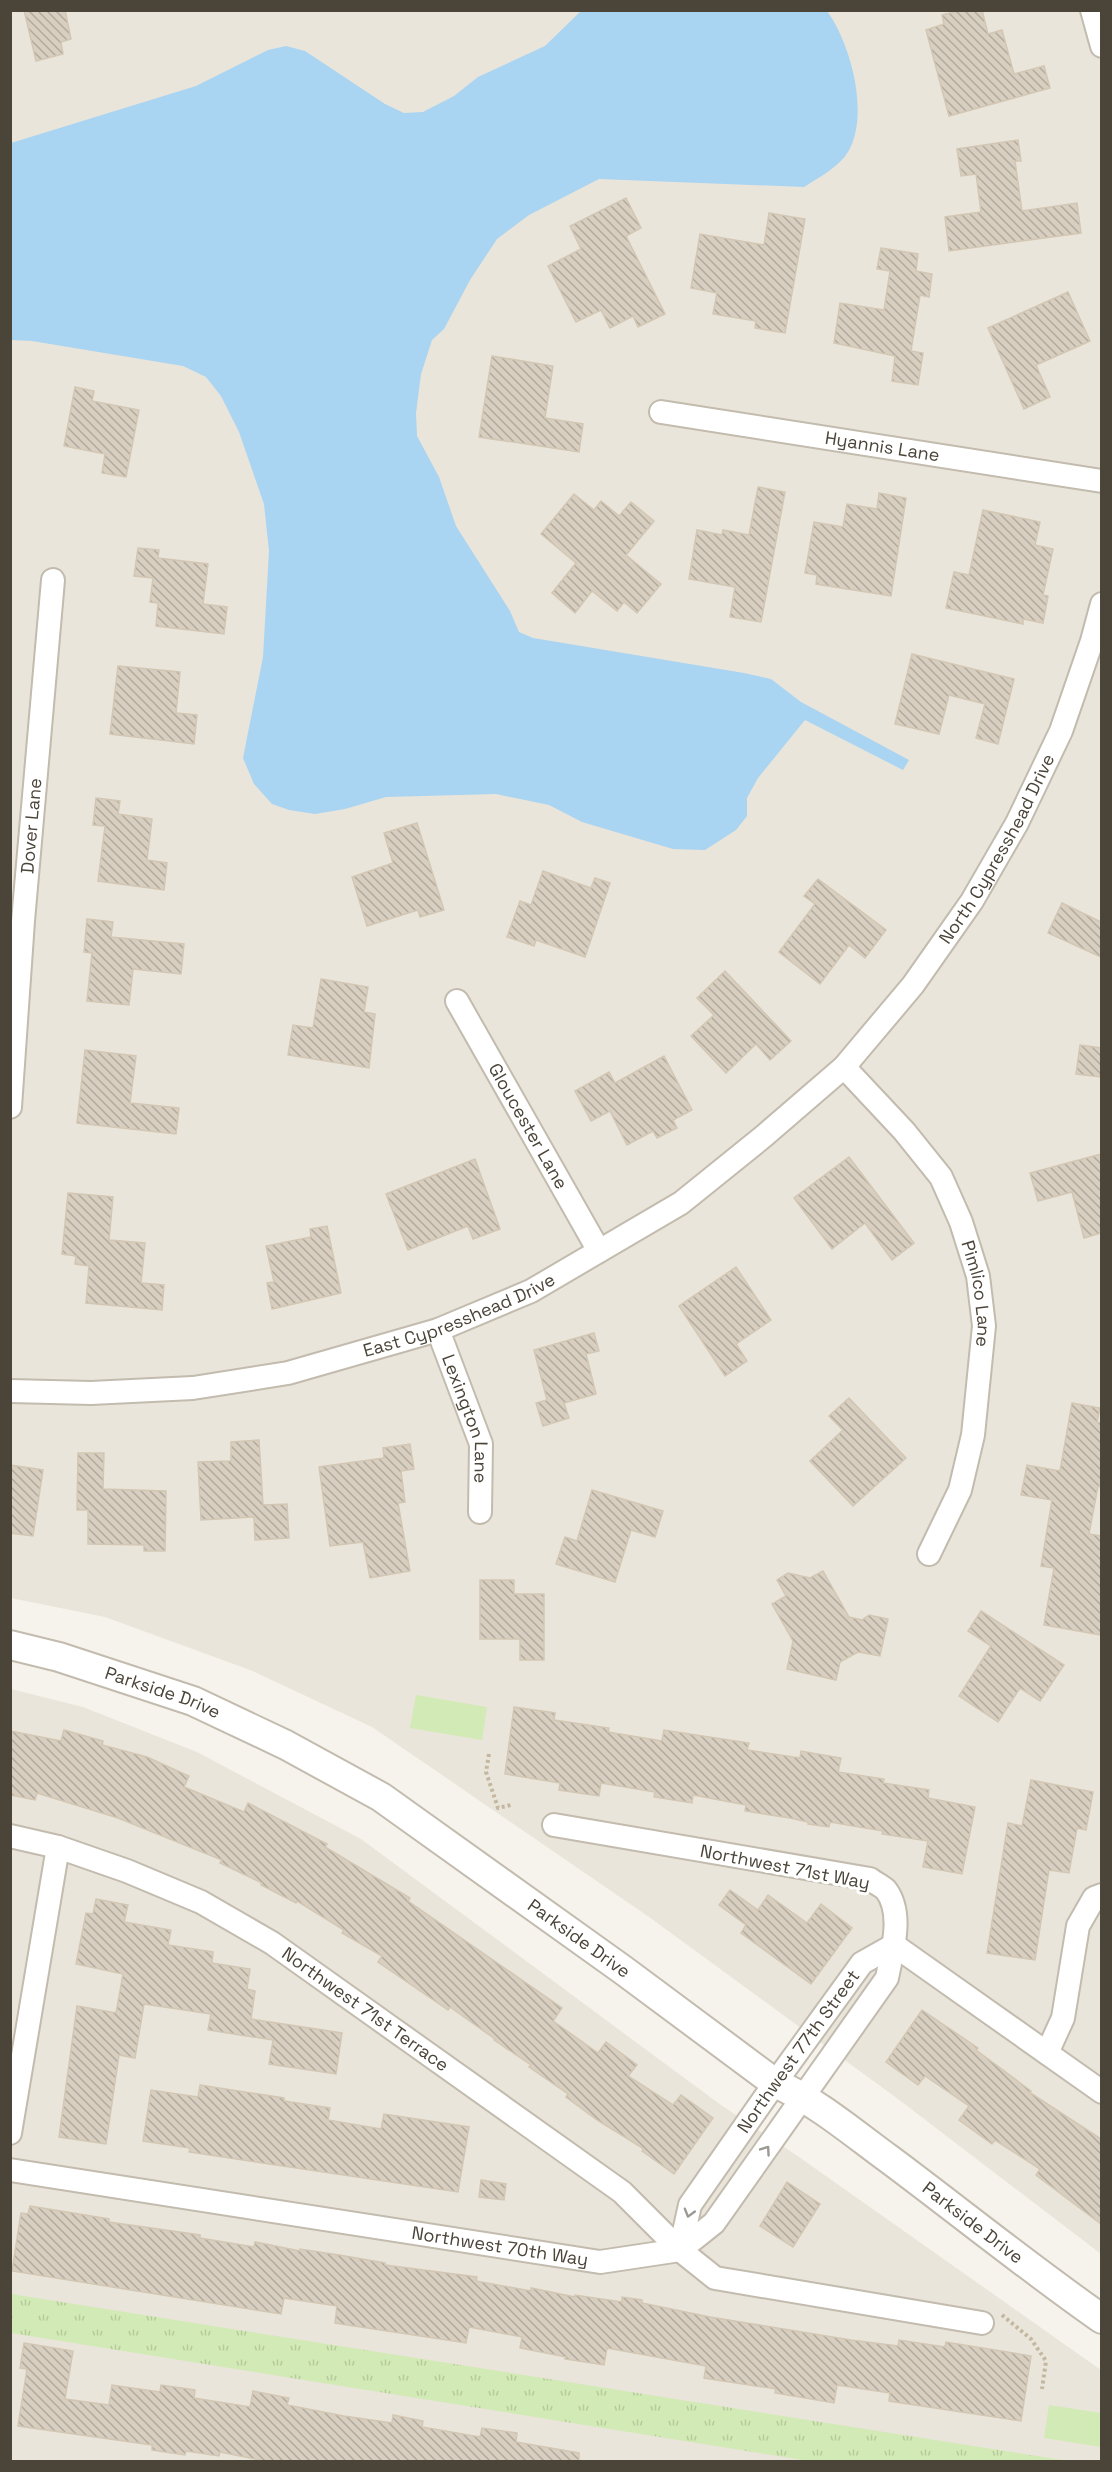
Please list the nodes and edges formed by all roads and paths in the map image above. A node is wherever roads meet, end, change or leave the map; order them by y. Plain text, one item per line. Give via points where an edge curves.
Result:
1 (1092, 10) edge
2 (1101, 46) edge
3 (661, 412) dead end
4 (1101, 481) edge
5 (53, 580) dead end
6 (1101, 604) edge
7 (17, 920) edge
8 (457, 1001) dead end
9 (844, 1068) junction
10 (10, 1107) edge
11 (599, 1251) junction
12 (438, 1330) junction
13 (10, 1391) edge
14 (480, 1512) dead end
15 (929, 1554) dead end
16 (10, 1645) edge
17 (489, 1754) dead end
18 (510, 1805) dead end
19 (554, 1826) dead end
20 (10, 1836) edge
21 (58, 1847) junction
22 (1098, 1896) edge
23 (894, 1945) junction
24 (850, 1979) junction
25 (874, 1997) junction
26 (1047, 2053) junction
27 (775, 2083) junction
28 (1101, 2092) edge
29 (804, 2096) junction
30 (10, 2133) edge
31 (10, 2170) edge
32 (708, 2180) junction
33 (732, 2198) junction
34 (680, 2250) junction
35 (1101, 2319) edge
36 (976, 2322) joint
37 (1042, 2389) dead end

1 - 2 street
3 - 4 street, Hyannis Lane
5 - 7 street, Dover Lane
6 - 9 street, North Cypresshead Drive via 1061,731 1017,823 972,901 919,976
7 - 10 street, Dover Lane
8 - 11 street, Gloucester Lane
9 - 11 street, East Cypresshead Drive via 681,1203
9 - 15 street, Pimlico Lane via 941,1177 978,1276 984,1326 973,1435 960,1490
11 - 12 street, East Cypresshead Drive via 531,1290
12 - 13 street, East Cypresshead Drive via 288,1373 192,1388 91,1393
12 - 14 street, Lexington Lane via 481,1444
16 - 27 street, Parkside Drive via 193,1701 286,1745 381,1797
17 - 18 path via 486,1773 498,1808
19 - 23 street, Northwest 71st Way via 870,1880 885,1889 894,1907
20 - 21 street, Northwest 71st Terrace
21 - 30 street
21 - 34 street, Northwest 71st Terrace via 201,1902 272,1943 622,2192
22 - 26 street via 1078,1926 1063,2018
23 - 24 street, Northwest 77th Street via 861,1964
23 - 25 street, Northwest 77th Street via 887,1978
23 - 26 street
24 - 25 street
24 - 27 street, Northwest 77th Street
25 - 29 street, Northwest 77th Street
26 - 28 street
27 - 29 street, Parkside Drive
27 - 32 street, Northwest 77th Street
33 -> 29 street, Northwest 77th Street
29 - 35 street, Parkside Drive
31 - 34 street, Northwest 70th Way via 600,2262
32 - 33 street
32 -> 34 street, Northwest 77th Street via 690,2205
33 - 34 street, Northwest 77th Street via 714,2223
34 - 36 street via 715,2278
36 - 37 path via 981,2306 993,2309 1031,2338 1046,2361

